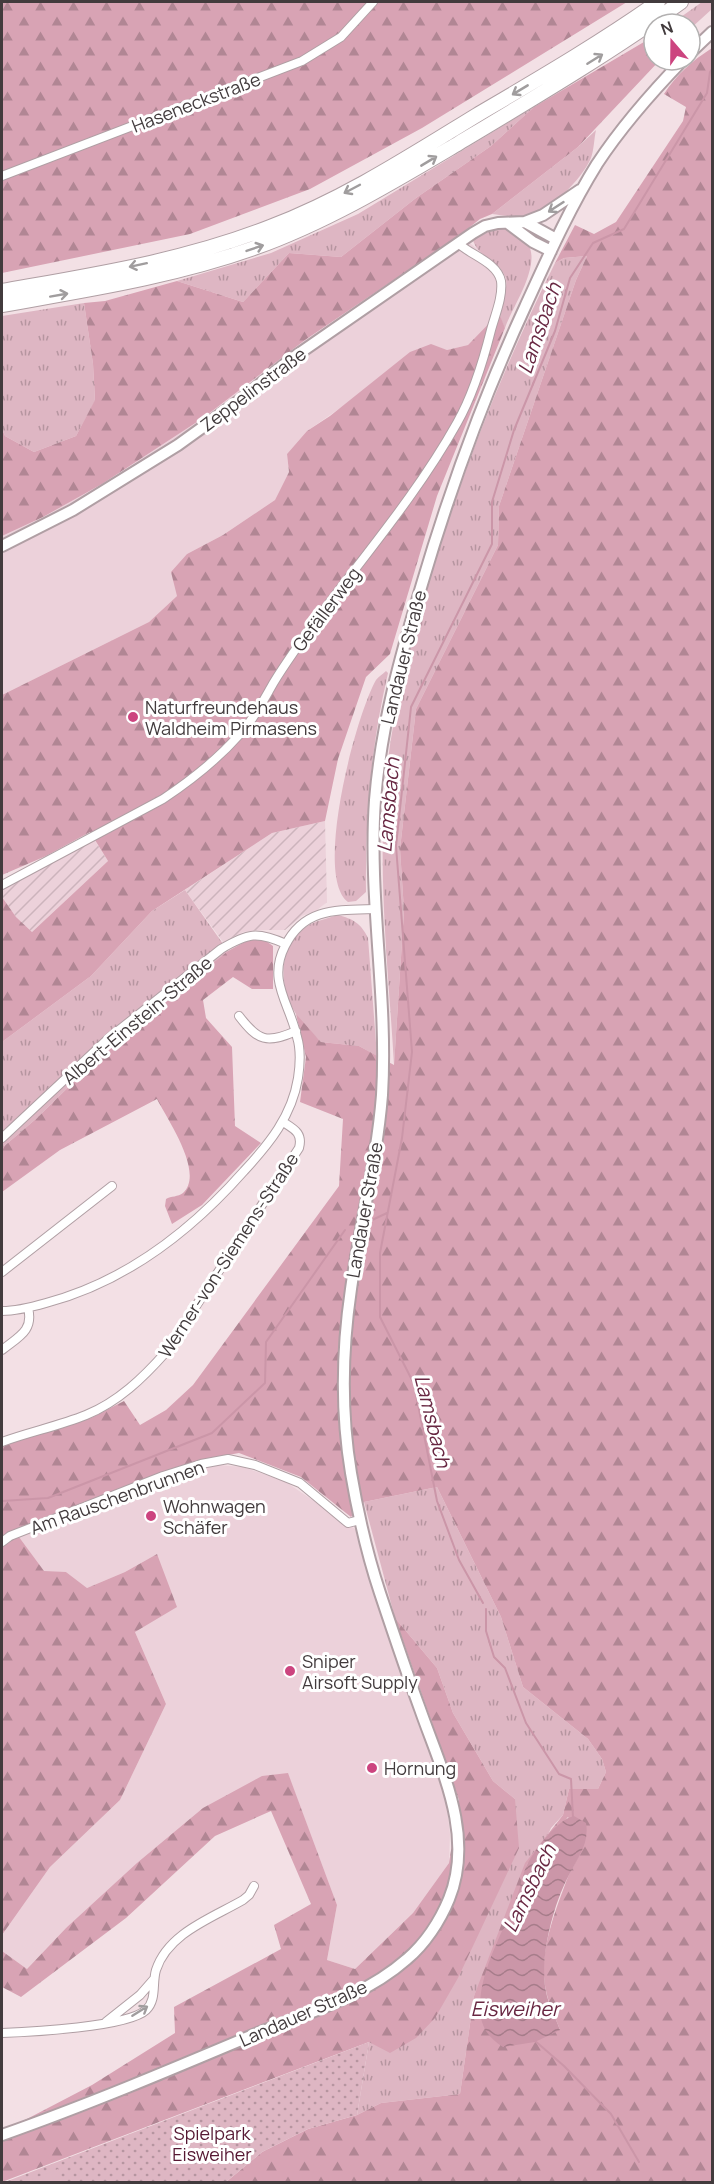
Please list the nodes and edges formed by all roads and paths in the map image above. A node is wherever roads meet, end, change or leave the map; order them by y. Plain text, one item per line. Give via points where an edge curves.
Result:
1 (373, 2) edge
2 (658, 2) edge
3 (681, 2) edge
4 (672, 72) edge
5 (2, 176) edge
6 (585, 186) junction
7 (525, 222) junction
8 (504, 224) junction
9 (556, 239) junction
10 (458, 243) junction
11 (550, 251) junction
12 (2, 291) edge
13 (2, 305) edge
14 (2, 546) edge
15 (2, 885) edge
16 (375, 909) junction
17 (286, 944) junction
18 (239, 1016) dead end
19 (296, 1031) junction
20 (283, 1122) junction
21 (2, 1138) edge
22 (112, 1185) dead end
23 (2, 1272) edge
24 (28, 1308) junction
25 (2, 1311) edge
26 (2, 1350) edge
27 (2, 1442) edge
28 (360, 1520) junction
29 (2, 1542) edge
30 (254, 1886) dead end
31 (154, 1979) junction
32 (105, 2023) junction
33 (2, 2033) edge
34 (2, 2135) edge

1 - 5 street, Haseneckstraße via 341,37 302,61
2 -> 12 highway via 415,153 294,217 186,254
13 -> 3 highway via 161,275 300,230 360,201 471,136
4 - 6 main road, Landauer Straße via 624,126
6 -> 7 main road, Zeppelinstraße via 543,215
6 - 9 main road, Landauer Straße
7 - 8 main road, Zeppelinstraße
7 - 9 main road
8 - 10 main road, Zeppelinstraße via 485,226
8 - 11 main road
9 - 11 main road, Landauer Straße
10 - 14 main road, Zeppelinstraße via 294,357 178,445 73,510
10 - 15 street, Gefällerweg via 490,266 501,284 488,342 458,422 274,681 253,719 197,775 172,793
11 - 16 main road, Landauer Straße via 464,456 399,662 377,780
16 - 17 street via 335,910 315,916 304,922
16 - 28 main road, Landauer Straße via 383,1047 381,1102 350,1293 344,1394
17 - 19 street via 280,958 279,983
17 - 21 street, Albert-Einstein-Straße via 263,935 250,935 221,949 109,1038
18 - 19 street via 261,1038 272,1039
19 - 20 street via 298,1079
20 - 24 street via 226,1191 170,1241 96,1286
20 - 27 street, Werner-von-Siemens-Straße via 296,1130 299,1148 152,1368 125,1392 86,1415
22 - 23 street
24 - 25 street
24 - 26 street via 28,1328
28 - 29 street, Am Rauschenbrunnen via 348,1523 300,1484 284,1476 228,1460 190,1467 130,1488
28 - 34 main road, Landauer Straße via 377,1585 455,1811 456,1871 438,1920 405,1961 357,1992 73,2110
30 - 31 street via 243,1900 170,1945
31 - 32 street
32 -> 31 street via 148,2008
32 - 33 street

